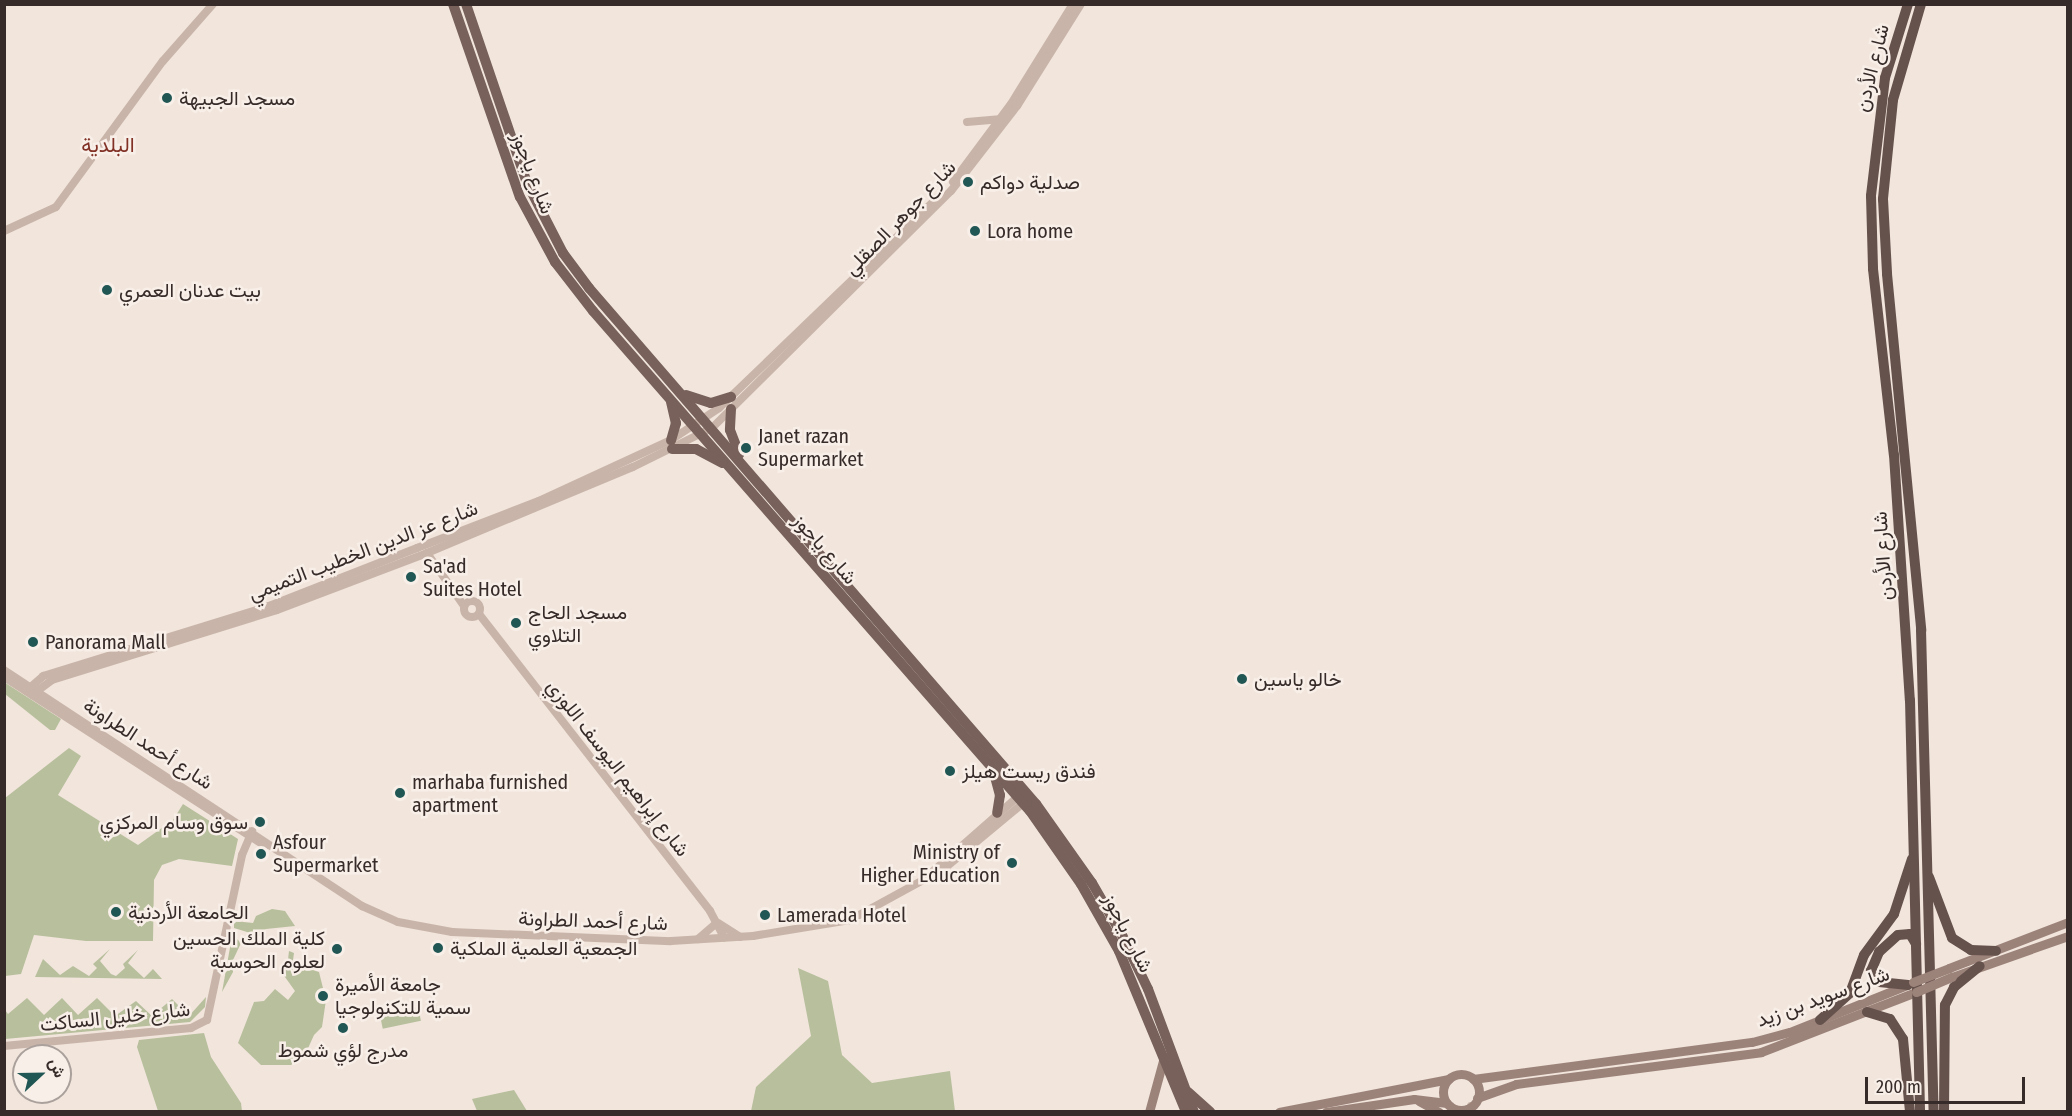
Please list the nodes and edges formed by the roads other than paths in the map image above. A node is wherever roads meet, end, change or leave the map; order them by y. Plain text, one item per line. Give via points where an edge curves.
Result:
1 (213, 4) edge
2 (453, 4) edge
3 (466, 4) edge
4 (1073, 4) edge
5 (1081, 4) edge
6 (1908, 4) edge
7 (1921, 4) edge
8 (1000, 118) junction
9 (967, 122) dead end
10 (4, 231) edge
11 (681, 393) junction
12 (666, 394) junction
13 (730, 397) junction
14 (731, 409) junction
15 (709, 424) junction
16 (698, 430) junction
17 (672, 444) junction
18 (732, 468) junction
19 (750, 472) junction
20 (427, 553) junction
21 (467, 603) junction
22 (476, 616) junction
23 (4, 670) edge
24 (4, 677) edge
25 (15, 677) junction
26 (46, 679) junction
27 (31, 691) junction
28 (45, 697) junction
29 (993, 770) junction
30 (1024, 797) junction
31 (998, 813) junction
32 (252, 835) junction
33 (1914, 854) junction
34 (1926, 872) junction
35 (923, 881) junction
36 (716, 922) junction
37 (2067, 922) edge
38 (2067, 936) edge
39 (721, 937) junction
40 (740, 937) junction
41 (698, 939) junction
42 (1916, 945) junction
43 (1996, 951) junction
44 (1980, 966) junction
45 (1951, 972) junction
46 (1912, 986) junction
47 (1867, 1012) junction
48 (1820, 1020) junction
49 (4, 1046) edge
50 (1165, 1055) junction
51 (1449, 1079) junction
52 (1473, 1079) junction
53 (1186, 1090) junction
54 (1478, 1098) junction
55 (1414, 1099) junction
56 (1450, 1107) edge
57 (1470, 1109) edge
58 (1149, 1112) edge
59 (1186, 1112) edge
60 (1194, 1112) edge
61 (1210, 1112) edge
62 (1279, 1112) edge
63 (1326, 1112) edge
64 (1439, 1112) edge
65 (1910, 1112) edge
66 (1920, 1112) edge
67 (1934, 1112) edge
68 (1944, 1112) edge

1 - 10 street via 163,61 56,207
2 - 12 main road, شارع ياجوز via 520,197 535,229 572,285
3 - 11 main road, شارع ياجوز via 527,183 550,234 584,282
4 - 8 street, شارع جوهر الصقلي
5 - 14 street, شارع جوهر الصقلي via 1017,106 951,191
6 - 33 highway, شارع الأردن via 1885,78 1870,196 1873,269 1894,455 1904,595
7 - 34 highway, شارع الأردن via 1893,100 1883,199 1921,630
8 - 9 street
8 - 13 street, شارع جوهر الصقلي via 944,192
11 - 13 main road via 708,403
11 - 15 main road, شارع ياجوز
12 - 16 main road, شارع ياجوز
12 - 17 main road via 676,420
13 - 15 street, شارع جوهر الصقلي
14 - 15 street, شارع جوهر الصقلي
14 - 19 main road via 733,439
15 - 16 street, شارع عز الدين الخطيب التميمي
15 - 19 main road, شارع ياجوز
16 - 17 street, شارع عز الدين الخطيب التميمي
16 - 18 main road, شارع ياجوز
17 - 18 main road via 696,449
17 - 20 street, شارع عز الدين الخطيب التميمي
17 - 26 street, شارع عز الدين الخطيب التميمي via 539,501 269,606
18 - 29 main road, شارع ياجوز
19 - 30 main road, شارع ياجوز
20 - 21 street
20 - 26 street, شارع عز الدين الخطيب التميمي via 277,610
21 - 22 street via 467,615
21 - 22 street via 480,605
22 - 36 street, شارع إبراهيم اليوسف اللوزي via 496,636
23 - 25 street, شارع أحمد الطراونة
24 - 27 street, شارع أحمد الطراونة
25 - 26 street
25 - 27 street, شارع أحمد الطراونة
26 - 27 street, شارع عز الدين الخطيب التميمي
26 - 28 street
27 - 28 street, شارع أحمد الطراونة
27 - 32 street, شارع أحمد الطراونة
28 - 32 street, شارع أحمد الطراونة
29 - 30 main road, شارع ياجوز
29 - 31 main road via 1000,795
30 - 31 street, شارع أحمد الطراونة
30 - 35 street, شارع أحمد الطراونة via 989,836
30 - 50 main road, شارع ياجوز via 1097,909
30 - 53 main road, شارع ياجوز via 1082,868 1122,935 1148,989
31 - 35 street, شارع أحمد الطراونة
32 - 41 street, شارع أحمد الطراونة via 362,906 398,922 476,933
32 - 49 street, شارع خليل الساكت via 243,859 207,1020 191,1028
33 - 42 highway, شارع الأردن
33 - 48 highway via 1894,914 1864,955 1850,993
34 - 43 highway via 1952,938 1971,950
34 - 67 highway, شارع الأردن
35 - 40 street, شارع أحمد الطراونة via 850,920
36 - 39 street, شارع إبراهيم اليوسف اللوزي
36 - 40 street
36 - 41 street
37 - 43 main road, شارع سويد بن زيد
38 - 44 main road, شارع سويد بن زيد
39 - 40 street, شارع أحمد الطراونة
39 - 41 street, شارع أحمد الطراونة
42 - 46 highway via 1912,936 1900,934 1883,947 1871,968 1876,981
42 - 66 highway, شارع الأردن
43 - 45 main road, شارع سويد بن زيد
44 - 45 main road, شارع سويد بن زيد
44 - 68 highway via 1954,987 1945,1005
45 - 46 main road, شارع سويد بن زيد, bridge
46 - 47 main road, شارع سويد بن زيد
46 - 48 main road, شارع سويد بن زيد
47 - 54 main road, شارع سويد بن زيد via 1761,1052 1506,1085
47 - 65 highway via 1890,1019 1904,1039
48 - 52 main road, شارع سويد بن زيد via 1743,1044
50 - 58 main road
50 - 59 main road, شارع ياجوز
51 - 52 main road via 1463,1074
51 - 56 main road via 1443,1093
51 - 62 main road
52 - 54 main road
53 - 60 main road, شارع ياجوز
53 - 61 main road
54 - 57 main road
55 - 56 main road
55 - 63 main road
55 - 64 main road
56 - 57 main road

